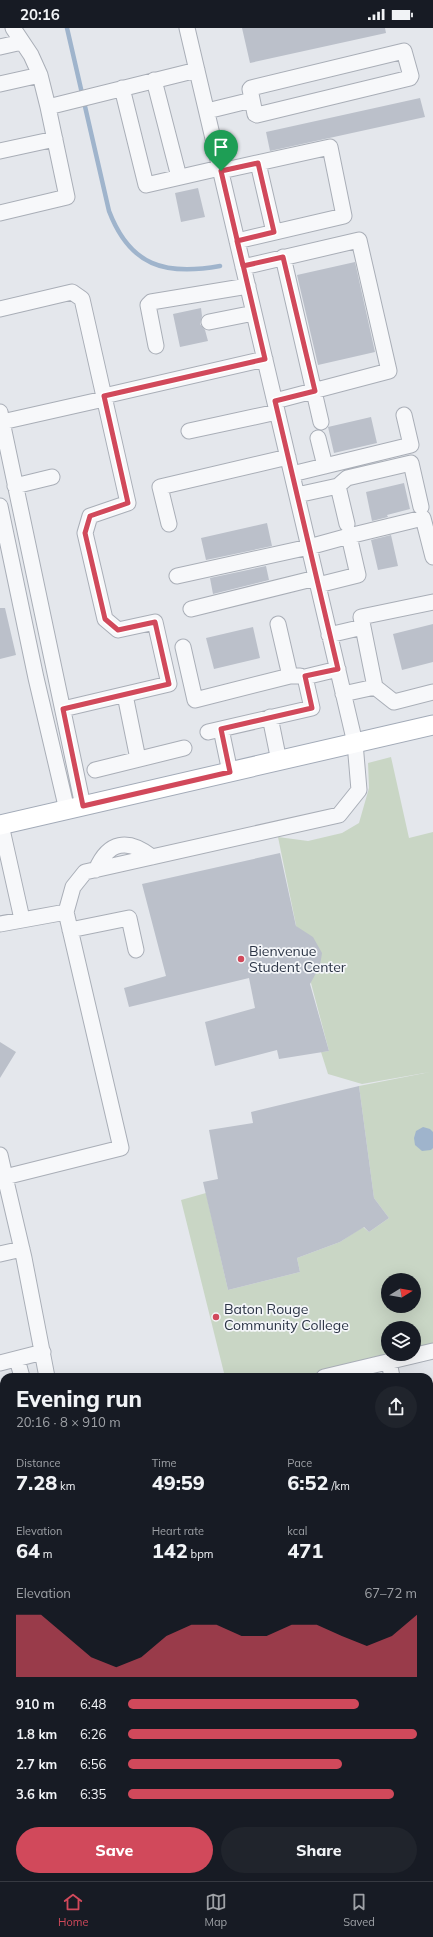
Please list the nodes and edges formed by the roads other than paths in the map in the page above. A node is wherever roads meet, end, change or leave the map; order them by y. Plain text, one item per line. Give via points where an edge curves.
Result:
1 (13, 28) edge
2 (187, 28) edge
3 (22, 42) junction
4 (0, 47) edge
5 (197, 70) junction
6 (40, 75) junction
7 (154, 80) junction
8 (0, 84) edge
9 (122, 88) junction
10 (252, 100) junction
11 (48, 107) junction
12 (207, 111) junction
13 (55, 139) junction
14 (0, 151) edge
15 (258, 163) junction
16 (221, 169) junction
17 (179, 177) junction
18 (0, 213) edge
19 (274, 232) junction
20 (237, 241) junction
21 (283, 257) junction
22 (243, 266) junction
23 (248, 286) junction
24 (0, 309) edge
25 (254, 313) junction
26 (209, 322) dead end
27 (156, 346) dead end
28 (265, 359) junction
29 (315, 391) junction
30 (104, 397) junction
31 (276, 406) junction
32 (404, 415) dead end
33 (1, 417) edge
34 (321, 422) dead end
35 (189, 431) dead end
36 (318, 438) dead end
37 (288, 458) junction
38 (325, 466) junction
39 (292, 474) junction
40 (52, 477) dead end
41 (15, 486) junction
42 (338, 486) junction
43 (297, 495) junction
44 (0, 506) edge
45 (421, 506) dead end
46 (169, 524) dead end
47 (348, 530) junction
48 (309, 547) junction
49 (433, 557) edge
50 (177, 576) dead end
51 (317, 582) junction
52 (433, 602) edge
53 (191, 609) dead end
54 (278, 624) dead end
55 (363, 627) junction
56 (330, 635) junction
57 (183, 647) dead end
58 (338, 669) junction
59 (290, 676) junction
60 (305, 676) junction
61 (375, 687) junction
62 (433, 692) edge
63 (344, 694) junction
64 (124, 695) junction
65 (63, 709) junction
66 (270, 718) junction
67 (433, 724) edge
68 (355, 743) junction
69 (184, 748) dead end
70 (138, 759) junction
71 (279, 761) junction
72 (96, 770) dead end
73 (230, 772) junction
74 (75, 808) junction
75 (0, 825) edge
76 (66, 912) junction
77 (22, 919) junction
78 (0, 924) edge
79 (70, 930) junction
80 (136, 950) dead end
81 (0, 1155) edge
82 (3, 1178) edge
83 (22, 1249) junction
84 (0, 1254) edge
85 (433, 1351) edge
86 (43, 1352) junction
87 (17, 1359) junction
88 (389, 1362) junction
89 (0, 1363) edge
90 (21, 1373) edge
91 (46, 1373) edge
92 (341, 1373) edge
93 (391, 1373) edge

1 - 3 street
2 - 5 street
3 - 4 street
3 - 6 street
5 - 7 street
5 - 12 street
6 - 8 street
6 - 11 street
7 - 9 street
7 - 17 street
9 - 11 street
9 - 17 street via 146,185
10 - 10 street via 257,115 411,76 404,51 251,88
10 - 12 street
11 - 13 street
12 - 16 street
13 - 14 street
13 - 18 street via 67,197
15 - 16 street
15 - 19 street
15 - 19 street via 330,147 344,216
16 - 17 street
16 - 20 street
19 - 20 street
20 - 22 street
21 - 22 street
21 - 29 street
21 - 29 street via 359,240 390,372
22 - 23 street
23 - 25 street
23 - 27 street via 151,302 148,305
24 - 30 street via 72,292 82,299
25 - 26 street
25 - 28 street
28 - 30 street
28 - 31 street
29 - 31 street
29 - 34 street
30 - 33 street
30 - 64 street via 128,503 90,516 85,533 105,619 118,630 155,622 169,684
31 - 35 street
31 - 37 street
32 - 38 street via 411,444
33 - 41 street
36 - 38 street
37 - 39 street
37 - 46 street via 160,487
38 - 39 street
39 - 43 street
40 - 41 street
41 - 65 street
42 - 43 street
42 - 45 street via 347,478 411,463
42 - 47 street
43 - 48 street
44 - 74 street via 36,678
47 - 48 street
47 - 49 street via 423,518
47 - 51 street via 358,575
48 - 50 street
48 - 51 street
51 - 53 street
51 - 56 street
52 - 55 street via 361,618
54 - 59 street
55 - 56 street
55 - 61 street
56 - 58 street
57 - 59 street via 194,700
58 - 60 street
58 - 63 street
59 - 60 street
60 - 66 street via 312,708
61 - 62 street via 394,702
61 - 63 street
63 - 68 street
64 - 65 street
64 - 70 street
65 - 74 street
66 - 71 street
66 - 73 street via 214,731
67 - 68 main road
68 - 71 main road
68 - 76 street via 359,790 339,815 84,872 73,887
69 - 70 street
70 - 72 street
71 - 73 main road
73 - 74 main road
74 - 75 main road
75 - 77 street
76 - 77 street
76 - 79 street
77 - 78 street
79 - 80 street via 129,918
79 - 82 street via 121,1148
81 - 82 street
82 - 83 street
83 - 84 street
83 - 86 street
85 - 88 street
86 - 87 street
86 - 91 street
87 - 89 street
87 - 90 street
88 - 92 street
88 - 93 street

